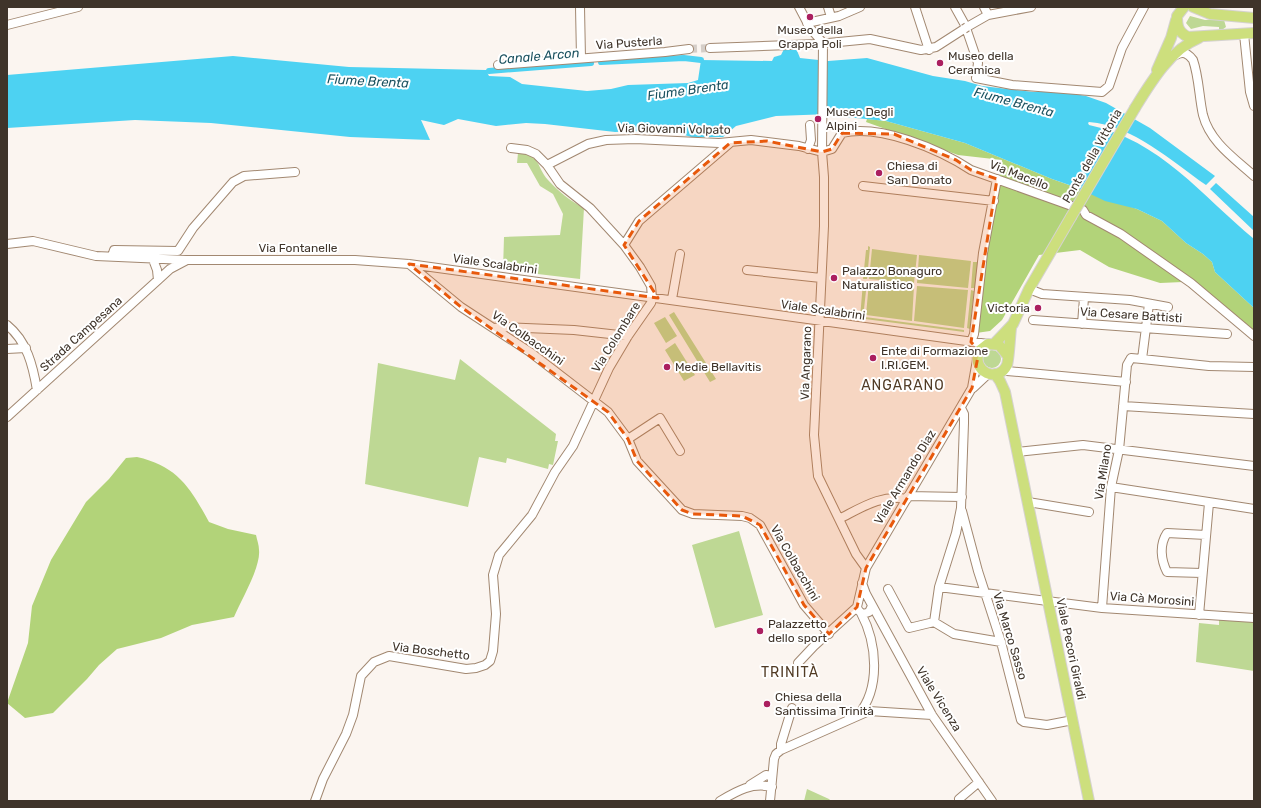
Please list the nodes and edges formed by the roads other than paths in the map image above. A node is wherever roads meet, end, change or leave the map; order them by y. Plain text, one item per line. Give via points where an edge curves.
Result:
1 (78, 7) edge
2 (580, 7) edge
3 (799, 7) edge
4 (828, 7) edge
5 (860, 7) edge
6 (915, 7) edge
7 (955, 7) edge
8 (984, 7) edge
9 (1031, 7) edge
10 (1144, 7) edge
11 (1184, 7) edge
12 (1188, 7) edge
13 (1193, 7) edge
14 (1178, 11) edge
15 (988, 15) junction
16 (831, 17) junction
17 (1225, 17) junction
18 (1254, 18) edge
19 (807, 23) junction
20 (7, 25) edge
21 (1224, 34) junction
22 (1249, 34) edge
23 (1188, 37) junction
24 (1201, 37) junction
25 (823, 43) junction
26 (710, 48) tunnel mouth
27 (689, 49) tunnel mouth
28 (929, 50) junction
29 (1176, 55) junction
30 (581, 58) junction
31 (1250, 62) edge
32 (498, 65) dead end
33 (1161, 69) junction
34 (1152, 81) junction
35 (1254, 106) edge
36 (810, 125) dead end
37 (730, 143) junction
38 (511, 148) dead end
39 (808, 149) junction
40 (822, 152) junction
41 (547, 165) junction
42 (296, 172) dead end
43 (1254, 176) edge
44 (997, 179) junction
45 (863, 186) dead end
46 (994, 201) junction
47 (7, 244) edge
48 (624, 245) junction
49 (680, 254) dead end
50 (112, 256) junction
51 (152, 261) junction
52 (409, 264) junction
53 (171, 265) junction
54 (747, 270) dead end
55 (821, 278) junction
56 (158, 280) junction
57 (1029, 289) junction
58 (652, 297) junction
59 (1084, 298) junction
60 (672, 299) junction
61 (1149, 304) junction
62 (1168, 307) dead end
63 (1033, 320) dead end
64 (820, 322) junction
65 (1082, 324) junction
66 (7, 325) edge
67 (1011, 326) junction
68 (494, 328) junction
69 (1145, 329) junction
70 (1227, 334) dead end
71 (628, 336) junction
72 (1254, 336) edge
73 (971, 342) junction
74 (991, 344) junction
75 (26, 348) junction
76 (7, 349) edge
77 (978, 355) junction
78 (1142, 355) junction
79 (1008, 362) junction
80 (1254, 367) edge
81 (991, 374) junction
82 (1126, 382) junction
83 (972, 388) junction
84 (37, 390) junction
85 (1005, 392) junction
86 (593, 400) junction
87 (1123, 406) junction
88 (7, 407) edge
89 (18, 407) junction
90 (961, 408) junction
91 (1254, 414) edge
92 (7, 417) edge
93 (628, 439) junction
94 (1119, 450) junction
95 (680, 451) dead end
96 (1018, 452) junction
97 (1254, 466) edge
98 (1111, 487) junction
99 (908, 497) junction
100 (962, 498) junction
101 (1028, 502) junction
102 (1209, 503) junction
103 (961, 508) junction
104 (1254, 509) edge
105 (1089, 512) dead end
106 (839, 519) junction
107 (1206, 535) junction
108 (866, 568) junction
109 (1202, 573) junction
110 (862, 580) junction
111 (939, 587) junction
112 (888, 589) dead end
113 (985, 593) junction
114 (1048, 601) junction
115 (870, 602) junction
116 (1102, 608) junction
117 (859, 609) junction
118 (1199, 615) junction
119 (1254, 618) edge
120 (934, 622) junction
121 (829, 634) junction
122 (1001, 642) junction
123 (798, 663) dead end
124 (869, 696) junction
125 (792, 708) dead end
126 (875, 710) junction
127 (857, 715) junction
128 (932, 716) junction
129 (1073, 720) junction
130 (781, 750) junction
131 (772, 776) junction
132 (979, 782) junction
133 (749, 786) junction
134 (772, 786) junction
135 (315, 801) edge
136 (720, 801) edge
137 (770, 801) edge
138 (960, 801) edge
139 (992, 801) edge
140 (1089, 801) edge

1 - 20 street
2 - 30 street
3 - 19 street
4 - 16 street
5 - 16 street
6 - 28 street
7 - 10 street via 965,24 978,63 976,78 1012,86 1102,92 1110,86 1122,48
8 - 15 street
9 - 15 street
11 - 12 main road
11 - 14 main road
13 - 17 main road
14 - 23 main road via 1179,30
14 - 34 main road via 1171,38
15 - 28 street
16 - 19 street
17 - 18 main road
17 - 21 main road via 1230,25
19 - 25 street
21 - 22 main road
21 - 24 main road
22 - 31 street
23 - 24 main road
23 - 33 main road via 1172,51
24 - 29 main road via 1183,46
25 - 26 street
25 - 28 street via 870,39 911,49
25 - 40 street, Via Angarano
27 - 30 street, Via Pusterla
29 - 33 main road
29 - 43 street via 1189,55 1195,66 1204,116 1209,129 1231,157
30 - 32 street, Via Pusterla
31 - 35 street via 1250,92
33 - 34 main road
34 - 57 main road, Ponte della Vittoria, bridge
36 - 39 street via 811,140
37 - 39 street, Via Giovanni Volpato via 751,139
37 - 41 street, Via Giovanni Volpato via 606,140 588,144
37 - 48 street via 639,221
38 - 41 street via 536,154
39 - 40 street, Via Giovanni Volpato
40 - 44 street, Via Macello via 832,149 842,133 861,131 894,134 956,160 971,170
40 - 55 street, Via Angarano via 824,226
41 - 48 street, Via Colombare via 560,184 590,208
42 - 50 street via 244,176 233,182 193,228 178,251 114,250
44 - 46 street
44 - 72 street, Via Macello via 1083,210 1086,215 1121,234 1190,283
45 - 46 street
46 - 73 street via 983,252
47 - 50 street via 33,241 96,256
48 - 58 street, Via Colombare via 651,286
49 - 60 street
50 - 51 street
51 - 53 street
51 - 56 street via 157,270
52 - 53 street, Via Fontanelle via 355,260 187,260
52 - 58 street, Viale Scalabrini
52 - 68 street, Via Colbacchini via 462,307
53 - 56 street, Strada Campesana
54 - 55 street
55 - 64 street, Via Angarano
56 - 84 street, Strada Campesana
57 - 59 street via 1042,294
57 - 67 main road
58 - 60 street, Viale Scalabrini
58 - 71 street, Via Colombare via 651,303
59 - 61 street via 1130,300
59 - 65 street
60 - 64 street, Viale Scalabrini
61 - 62 street
61 - 69 street
63 - 65 street, Via Cesare Battisti
64 - 73 street, Viale Scalabrini
64 - 106 street, Via Angarano via 814,435 816,462 818,476
65 - 69 street, Via Cesare Battisti
66 - 75 street
67 - 74 main road
67 - 79 main road
68 - 71 street via 574,330
68 - 86 street, Via Colbacchini
69 - 70 street, Via Cesare Battisti
69 - 78 street
71 - 86 street, Via Colombare
73 - 74 street, Viale Scalabrini
73 - 77 street
74 - 77 main road
74 - 79 main road via 1003,347
75 - 76 street
75 - 84 street
77 - 81 main road via 980,367
77 - 83 street, Viale Armando Diaz
78 - 80 street via 1208,366
78 - 82 street, Via Milano via 1131,358 1127,365
79 - 81 main road, Viale Armando Diaz via 1004,370
79 - 82 street
79 - 85 main road, Viale Pecori Giraldi
81 - 83 street, Viale Armando Diaz
81 - 85 main road, Viale Pecori Giraldi via 1000,381
82 - 87 street, Via Milano
83 - 90 street, Viale Armando Diaz
84 - 89 street, Strada Campesana
85 - 96 main road, Viale Pecori Giraldi
86 - 93 street, Via Colbacchini via 608,412
86 - 135 street, Via Boschetto via 574,446 555,472 532,515 499,555 495,565 493,574 496,614 490,661 485,666 466,669 389,656 374,662 361,676 353,715
87 - 91 street
87 - 94 street, Via Milano
88 - 89 street
89 - 92 street, Strada Campesana
90 - 99 street, Viale Armando Diaz
90 - 100 street via 964,418
93 - 95 street via 660,418
93 - 121 street, Via Colbacchini via 637,461 682,510 693,514 742,516 760,525 804,605
94 - 96 street via 1083,445
94 - 97 street
94 - 98 street, Via Milano
96 - 101 main road, Viale Pecori Giraldi
98 - 102 street
98 - 116 street, Via Milano
99 - 100 street
99 - 106 street via 875,501
99 - 108 street, Viale Armando Diaz
100 - 103 street
101 - 105 street
101 - 114 main road, Viale Pecori Giraldi
102 - 104 street
102 - 107 street
103 - 111 street
103 - 113 street, Via Marco Sasso
106 - 108 street, Via Angarano via 856,554
107 - 109 street
107 - 109 street via 1167,533 1162,543 1162,562 1166,572
108 - 110 street, Viale Armando Diaz
109 - 118 street
110 - 115 street
110 - 117 street, Viale Armando Diaz
111 - 113 street, Via Cà Morosini
111 - 120 street
112 - 120 street via 909,628
113 - 114 street, Via Cà Morosini
113 - 122 street, Via Marco Sasso
114 - 116 street, Via Cà Morosini
114 - 129 main road, Viale Pecori Giraldi
115 - 117 street via 861,599
115 - 117 street via 869,612
115 - 128 street, Viale Vicenza
116 - 118 street, Via Cà Morosini
117 - 121 street
117 - 124 street via 873,651 874,672
118 - 119 street, Via Cà Morosini
120 - 122 street via 954,634
121 - 123 street
122 - 129 street, Via Marco Sasso via 1021,720 1047,725
124 - 126 street via 869,706
124 - 127 street
125 - 130 street
126 - 127 street
126 - 128 street
127 - 130 street via 849,721
128 - 132 street, Viale Vicenza
129 - 140 main road, Viale Pecori Giraldi
130 - 131 street via 774,759
131 - 133 street via 766,775
131 - 134 street
132 - 138 street
132 - 139 street, Viale Vicenza
133 - 134 street
133 - 136 street
134 - 137 street

